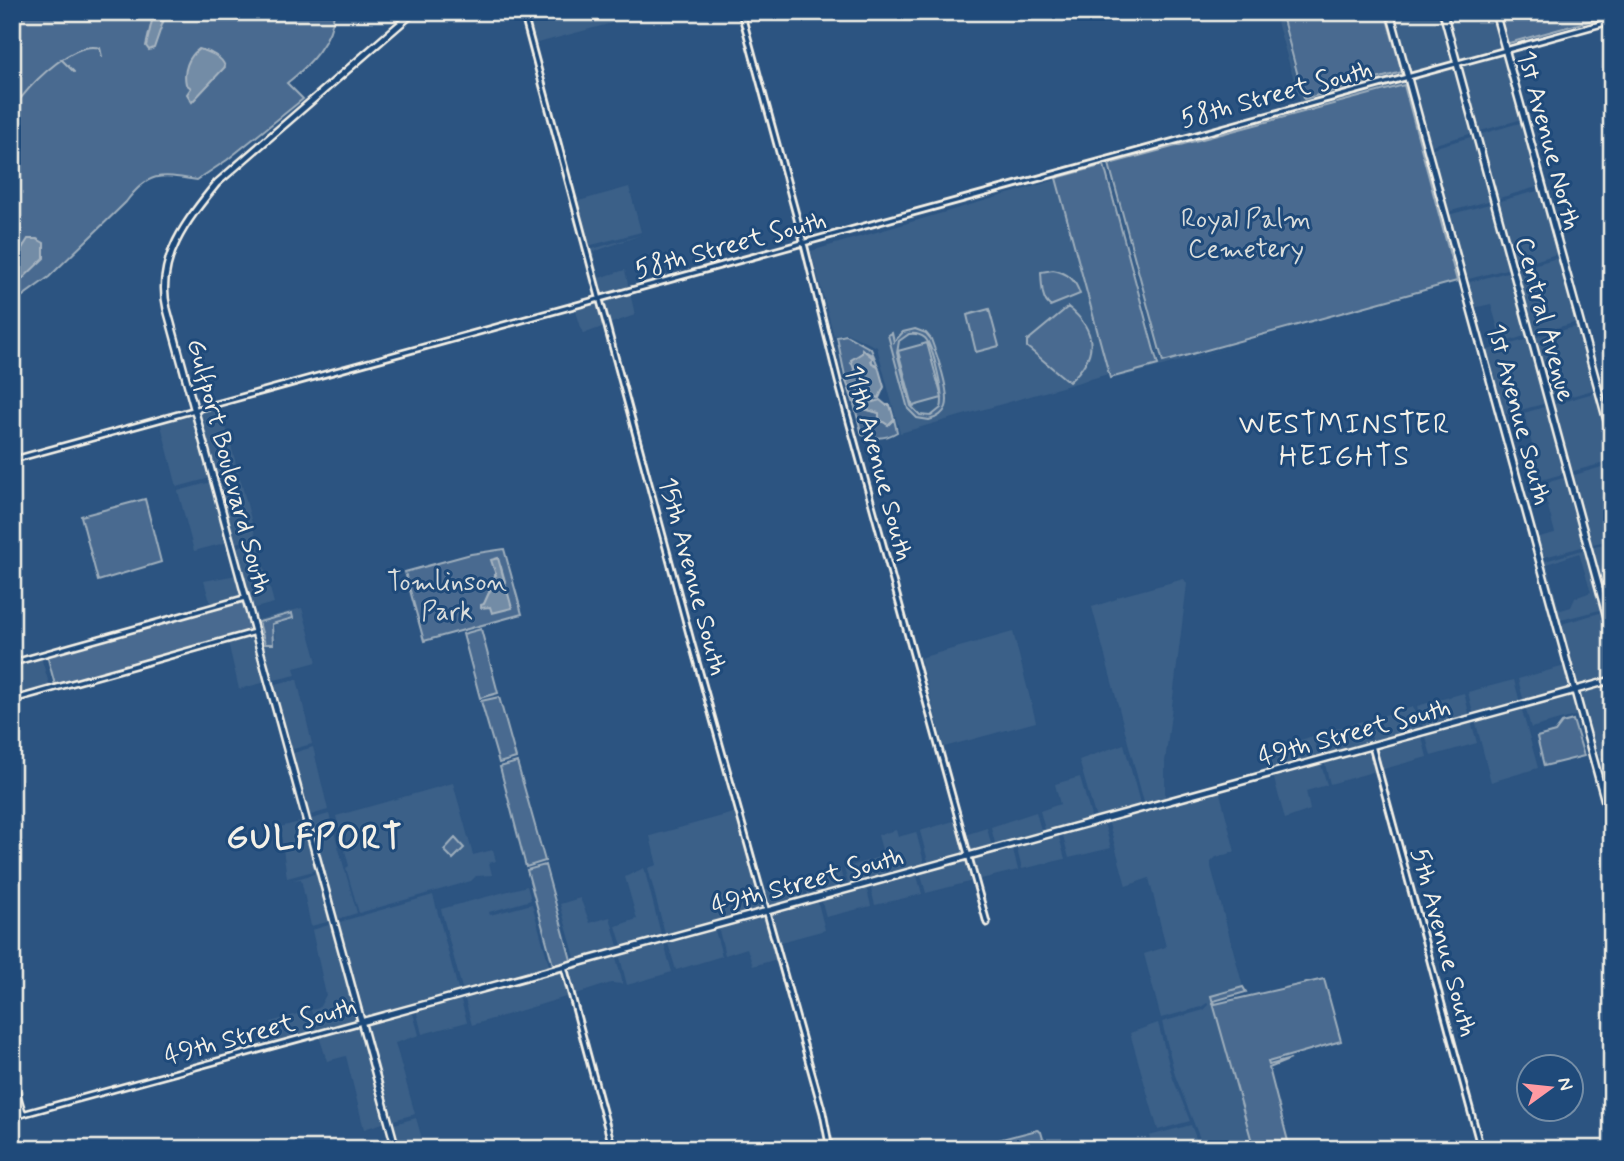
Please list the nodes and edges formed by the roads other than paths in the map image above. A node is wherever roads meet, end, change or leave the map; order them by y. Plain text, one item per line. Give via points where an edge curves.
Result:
1 (414, 12) edge
2 (523, 12) edge
3 (741, 12) edge
4 (1390, 12) edge
5 (1443, 12) edge
6 (1495, 12) edge
7 (1612, 21) edge
8 (1506, 50) junction
9 (1457, 64) junction
10 (1408, 77) junction
11 (804, 244) junction
12 (600, 299) junction
13 (195, 410) junction
14 (1612, 439) edge
15 (12, 460) edge
16 (245, 598) junction
17 (255, 632) junction
18 (1612, 636) edge
19 (12, 663) edge
20 (1612, 680) edge
21 (1573, 691) junction
22 (12, 700) edge
23 (1372, 746) junction
24 (1612, 827) edge
25 (969, 856) junction
26 (767, 911) junction
27 (987, 923) dead end
28 (564, 967) junction
29 (361, 1022) junction
30 (12, 1076) edge
31 (23, 1114) junction
32 (12, 1117) edge
33 (396, 1149) edge
34 (613, 1149) edge
35 (830, 1149) edge
36 (1481, 1149) edge

1 - 13 main road, Gulfport Boulevard South via 226,175 192,214 179,237 166,265 164,297
2 - 12 street, 15th Avenue South
3 - 11 street, 11th Avenue South
4 - 10 main road, 1st Avenue South
5 - 9 main road, Central Avenue
6 - 8 main road, 1st Avenue North
7 - 8 street, 58th Street South
8 - 9 street, 58th Street South
8 - 14 main road, 1st Avenue North
9 - 10 street, 58th Street South
9 - 18 main road, Central Avenue
10 - 11 street, 58th Street South
10 - 21 main road, 1st Avenue South
11 - 12 street, 58th Street South
11 - 25 street, 11th Avenue South
12 - 13 street, 58th Street South
12 - 26 street, 15th Avenue South
13 - 15 street, 58th Street South
13 - 16 main road, Gulfport Boulevard South
16 - 17 main road, Gulfport Boulevard South
16 - 19 street
17 - 22 street
17 - 29 main road, Gulfport Boulevard South
20 - 21 main road, 49th Street South
21 - 23 main road, 49th Street South
21 - 24 main road, 1st Avenue South
23 - 25 main road, 49th Street South
23 - 36 street, 5th Avenue South
25 - 26 main road, 49th Street South
25 - 27 street, 11th Avenue South
26 - 28 main road, 49th Street South
26 - 35 street, 15th Avenue South
28 - 29 main road, 49th Street South
28 - 34 street
29 - 31 street, 49th Street South
29 - 33 main road, Gulfport Boulevard South
30 - 31 street
31 - 32 street, 49th Street South

